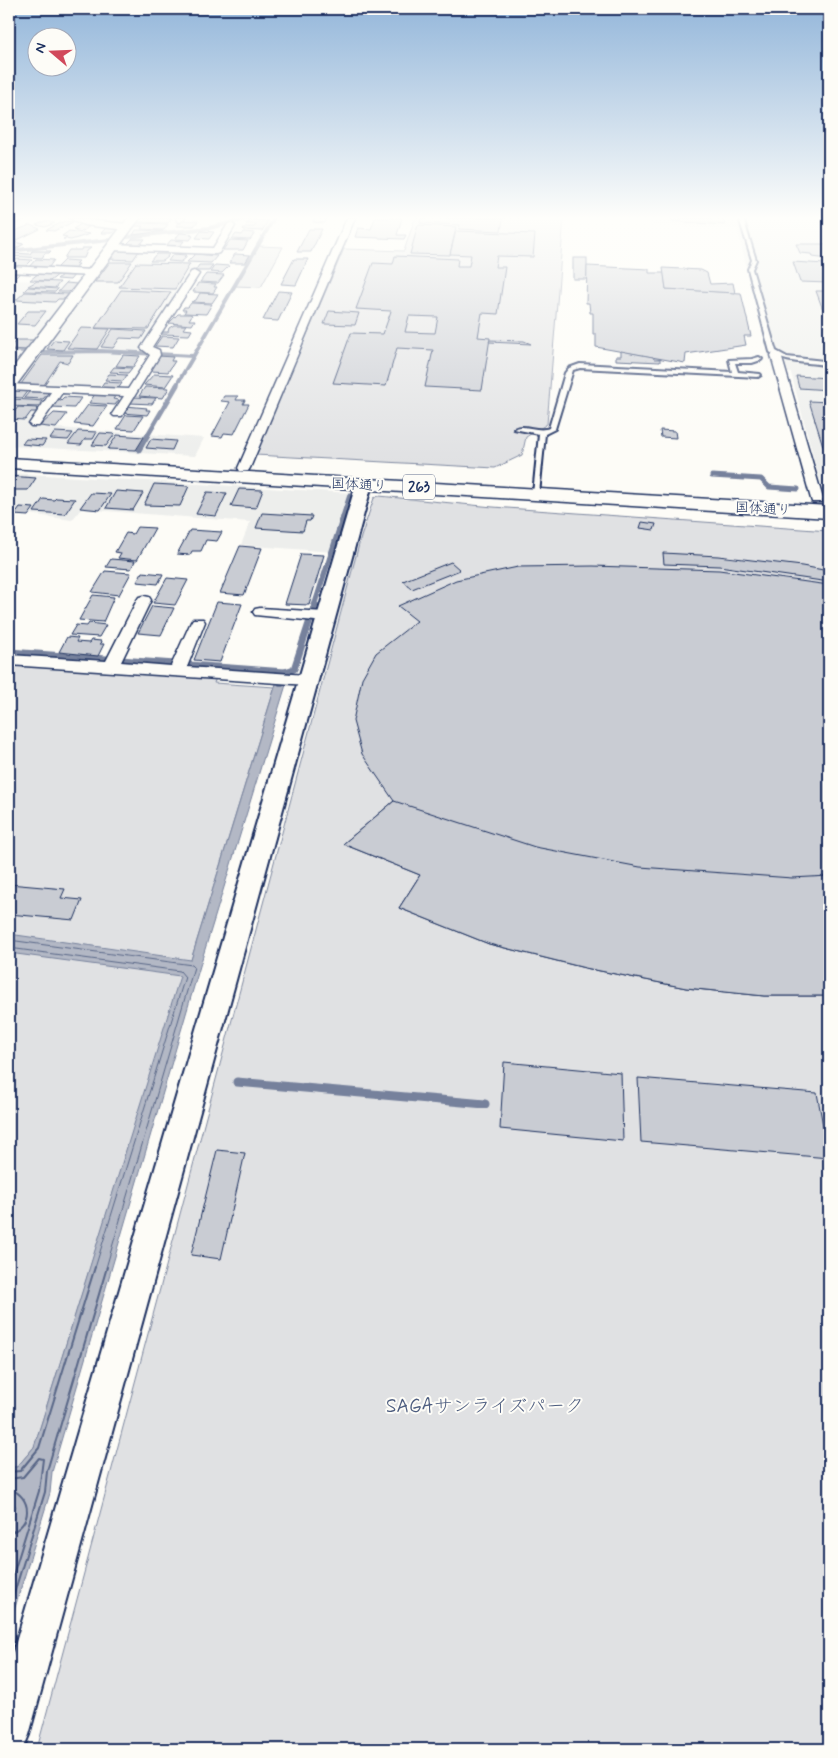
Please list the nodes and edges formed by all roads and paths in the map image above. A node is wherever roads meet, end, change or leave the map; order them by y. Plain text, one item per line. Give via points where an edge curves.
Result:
1 (73, 300) edge
2 (177, 300) edge
3 (316, 300) edge
4 (759, 300) edge
5 (776, 355) junction
6 (759, 359) dead end
7 (829, 364) edge
8 (736, 374) junction
9 (758, 375) dead end
10 (9, 386) edge
11 (58, 390) junction
12 (130, 393) junction
13 (118, 414) dead end
14 (35, 424) dead end
15 (518, 429) dead end
16 (542, 434) junction
17 (9, 454) edge
18 (9, 463) edge
19 (244, 468) junction
20 (364, 484) junction
21 (537, 488) junction
22 (825, 504) edge
23 (144, 600) dead end
24 (260, 612) dead end
25 (325, 617) junction
26 (198, 622) dead end
27 (9, 660) edge
28 (114, 662) junction
29 (180, 666) junction
30 (300, 679) junction
31 (9, 1735) edge

1 - 10 main road
2 - 12 street via 146,348 155,354
3 - 19 street
4 - 5 lane
5 - 7 lane via 788,360
5 - 22 street
6 - 8 lane via 731,361
8 - 9 lane
8 - 16 lane via 572,368 552,429
10 - 11 street
11 - 12 street
11 - 14 street
12 - 13 street
15 - 16 lane
16 - 21 lane
17 - 19 main road, 国体通り / 263
18 - 20 main road, 国体通り / 263
19 - 21 main road, 国体通り / 263
20 - 21 main road, 国体通り / 263
20 - 25 street
21 - 22 main road, 国体通り / 263
23 - 28 street
24 - 25 street
25 - 30 street
26 - 29 street
27 - 28 street
28 - 29 street
29 - 30 street
30 - 31 street

